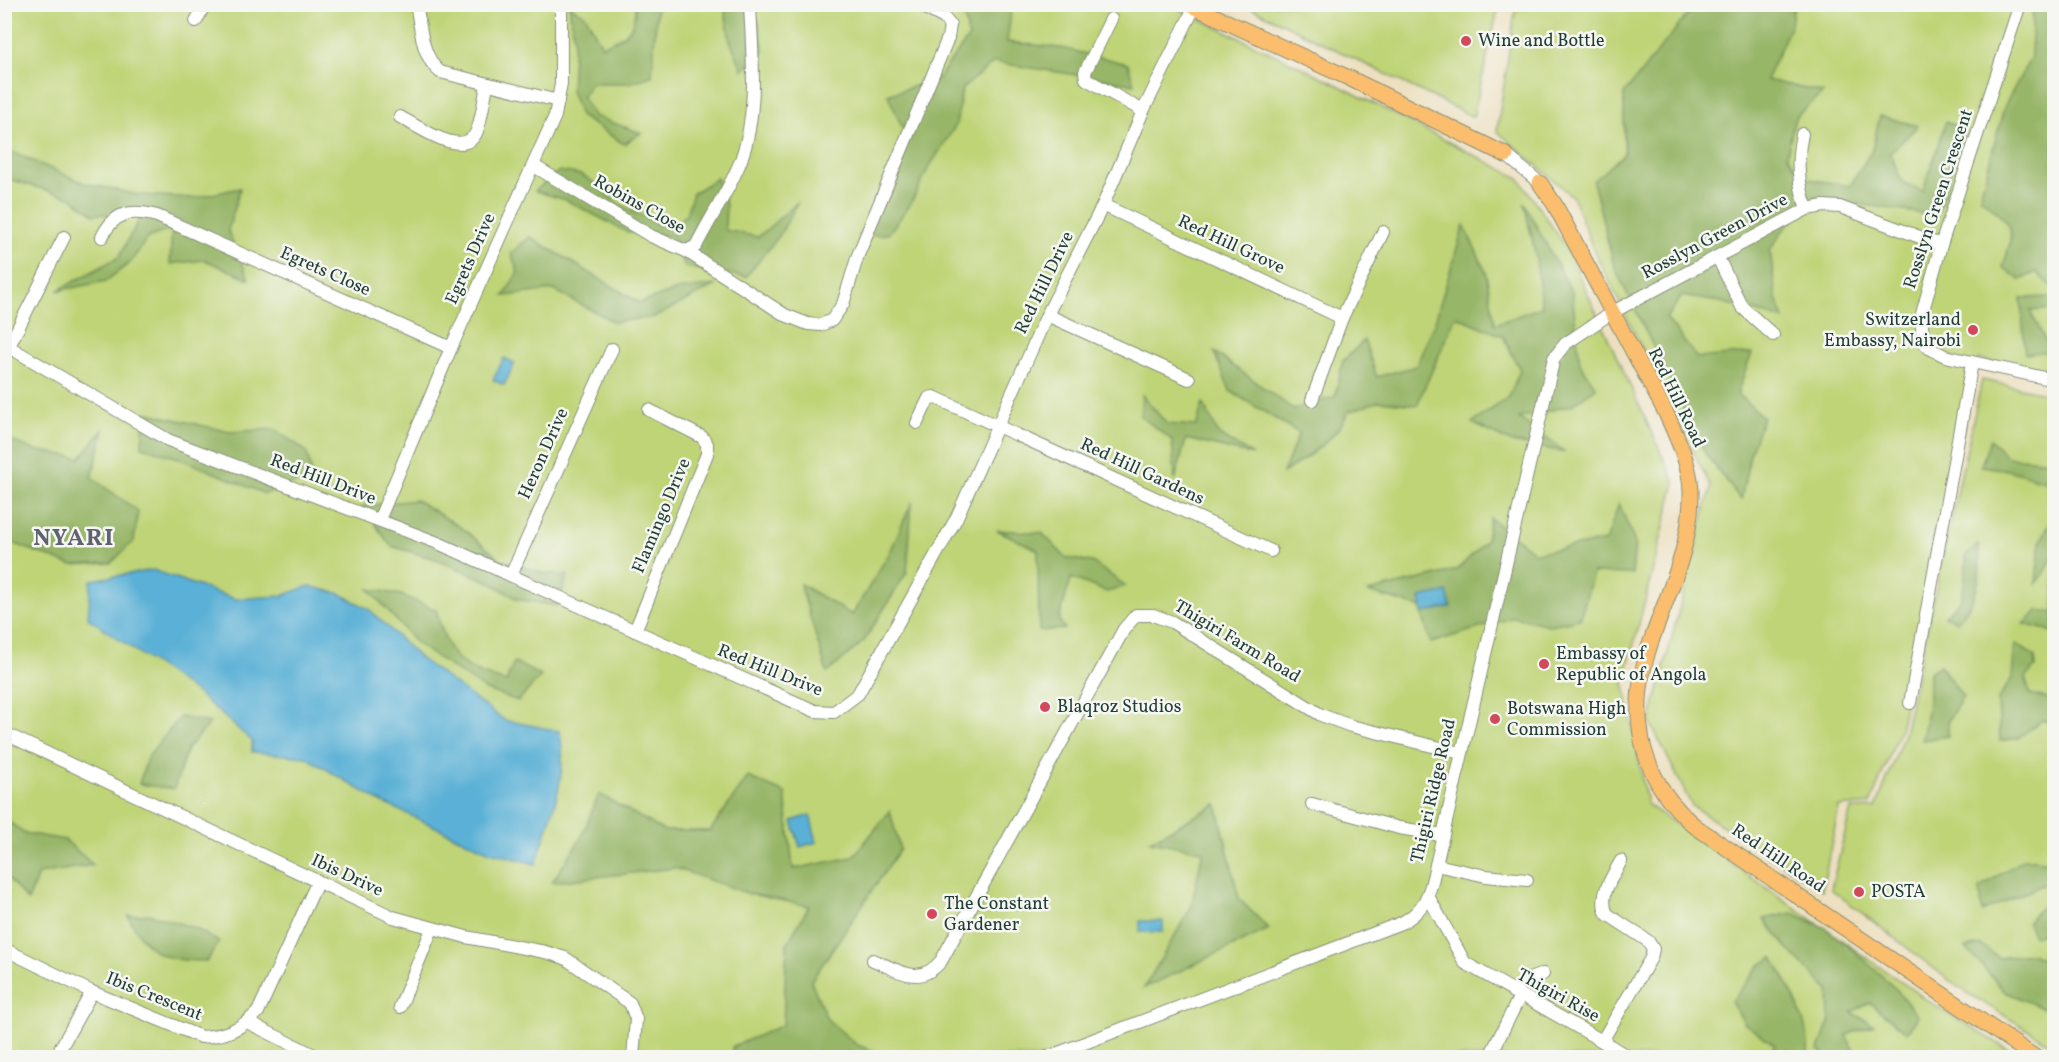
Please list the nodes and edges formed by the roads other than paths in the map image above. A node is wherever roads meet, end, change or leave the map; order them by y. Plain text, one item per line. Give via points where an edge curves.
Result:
1 (205, 4) edge
2 (416, 4) edge
3 (561, 4) edge
4 (750, 4) edge
5 (918, 4) edge
6 (2020, 4) edge
7 (1191, 6) edge
8 (1111, 18) dead end
9 (196, 21) dead end
10 (487, 85) junction
11 (558, 101) junction
12 (1143, 111) junction
13 (400, 117) dead end
14 (1802, 134) dead end
15 (1506, 155) joint
16 (534, 166) junction
17 (1540, 183) joint
18 (1103, 205) junction
19 (1807, 208) junction
20 (1383, 232) dead end
21 (64, 237) dead end
22 (102, 237) dead end
23 (1941, 245) junction
24 (686, 251) junction
25 (1718, 258) junction
26 (1611, 313) junction
27 (1047, 315) junction
28 (1342, 318) junction
29 (1773, 335) dead end
30 (7, 345) edge
31 (451, 348) junction
32 (612, 349) dead end
33 (1972, 363) junction
34 (1188, 379) dead end
35 (2055, 381) edge
36 (1312, 400) dead end
37 (649, 410) dead end
38 (917, 423) dead end
39 (999, 426) junction
40 (379, 520) junction
41 (1271, 551) dead end
42 (511, 575) junction
43 (635, 631) junction
44 (1910, 703) dead end
45 (4, 733) edge
46 (1461, 753) junction
47 (1312, 804) dead end
48 (1442, 835) junction
49 (1621, 861) dead end
50 (1436, 865) junction
51 (1527, 880) dead end
52 (317, 883) junction
53 (1428, 896) junction
54 (432, 929) junction
55 (4, 949) edge
56 (873, 960) dead end
57 (1543, 974) dead end
58 (92, 992) junction
59 (1516, 994) junction
60 (400, 1007) dead end
61 (247, 1022) junction
62 (1602, 1041) junction
63 (55, 1058) edge
64 (320, 1058) edge
65 (633, 1058) edge
66 (1046, 1058) edge
67 (1489, 1058) edge
68 (1630, 1058) edge
69 (2036, 1058) edge

1 - 9 street
2 - 10 street via 431,65 440,72
3 - 11 street, Egrets Drive
4 - 24 street, Robins Close via 753,75 750,126 741,161 696,246
5 - 24 street via 944,18 950,25 948,38 858,255 843,304 832,320 821,325 808,324 785,315
6 - 23 street, Rosslyn Green Crescent
7 - 12 street, Red Hill Drive
7 - 15 main road, Red Hill Road
8 - 12 street via 1085,72 1086,79
10 - 11 street
10 - 13 street via 477,132 468,143 447,142
11 - 16 street, Egrets Drive
12 - 18 street, Red Hill Drive
14 - 19 street via 1798,165
15 - 17 street, Red Hill Road
16 - 24 street, Robins Close via 651,236
16 - 31 street, Egrets Drive
17 - 26 main road, Red Hill Road
18 - 27 street, Red Hill Drive
18 - 28 street, Red Hill Grove
19 - 23 street, Rosslyn Green Drive via 1840,207
19 - 25 street, Rosslyn Green Drive
20 - 28 street
21 - 30 street
22 - 31 street, Egrets Close via 118,215 129,212 157,216
23 - 33 street, Rosslyn Green Crescent via 1920,333 1929,348
25 - 26 street, Rosslyn Green Drive
25 - 29 street via 1742,307
26 - 46 street, Thigiri Ridge Road via 1565,344 1551,367
26 - 69 main road, Red Hill Road via 1679,442 1691,488 1683,557 1652,636 1639,696 1643,745 1662,792 1696,827
27 - 34 street
27 - 39 street, Red Hill Drive
28 - 36 street
30 - 40 street, Red Hill Drive via 168,440
31 - 40 street, Egrets Drive
32 - 42 street, Heron Drive
33 - 35 street, Rosslyn Green Crescent
33 - 44 street
37 - 43 street, Flamingo Drive via 702,437 707,454
38 - 39 street, Red Hill Gardens via 929,398 934,397
39 - 41 street, Red Hill Gardens
39 - 43 street, Red Hill Drive via 956,519 879,657 858,694 839,710 816,711
40 - 42 street, Red Hill Drive
42 - 43 street, Red Hill Drive
45 - 52 street, Ibis Drive
46 - 48 street, Thigiri Ridge Road
46 - 56 street, Thigiri Farm Road via 1332,720 1172,622 1153,615 1136,615 1124,629 942,961 925,976 914,976
47 - 48 street via 1399,828
48 - 50 street, Thigiri Ridge Road
49 - 62 street, Thigiri Rise via 1607,884 1605,909 1653,949
50 - 51 street
50 - 53 street, Thigiri Ridge Road
52 - 54 street, Ibis Drive via 393,917
52 - 61 street, Ibis Crescent via 258,1012
53 - 59 street, Thigiri Rise via 1465,963
53 - 66 street, Thigiri Ridge Road via 1414,916 1401,923
54 - 60 street
54 - 65 street, Ibis Drive via 545,952 580,966 630,1003 636,1019
55 - 58 street, Ibis Crescent
57 - 59 street via 1524,981
58 - 61 street, Ibis Crescent via 201,1037 234,1032
58 - 63 street
59 - 62 street, Thigiri Rise
59 - 67 street
61 - 64 street
62 - 68 street

